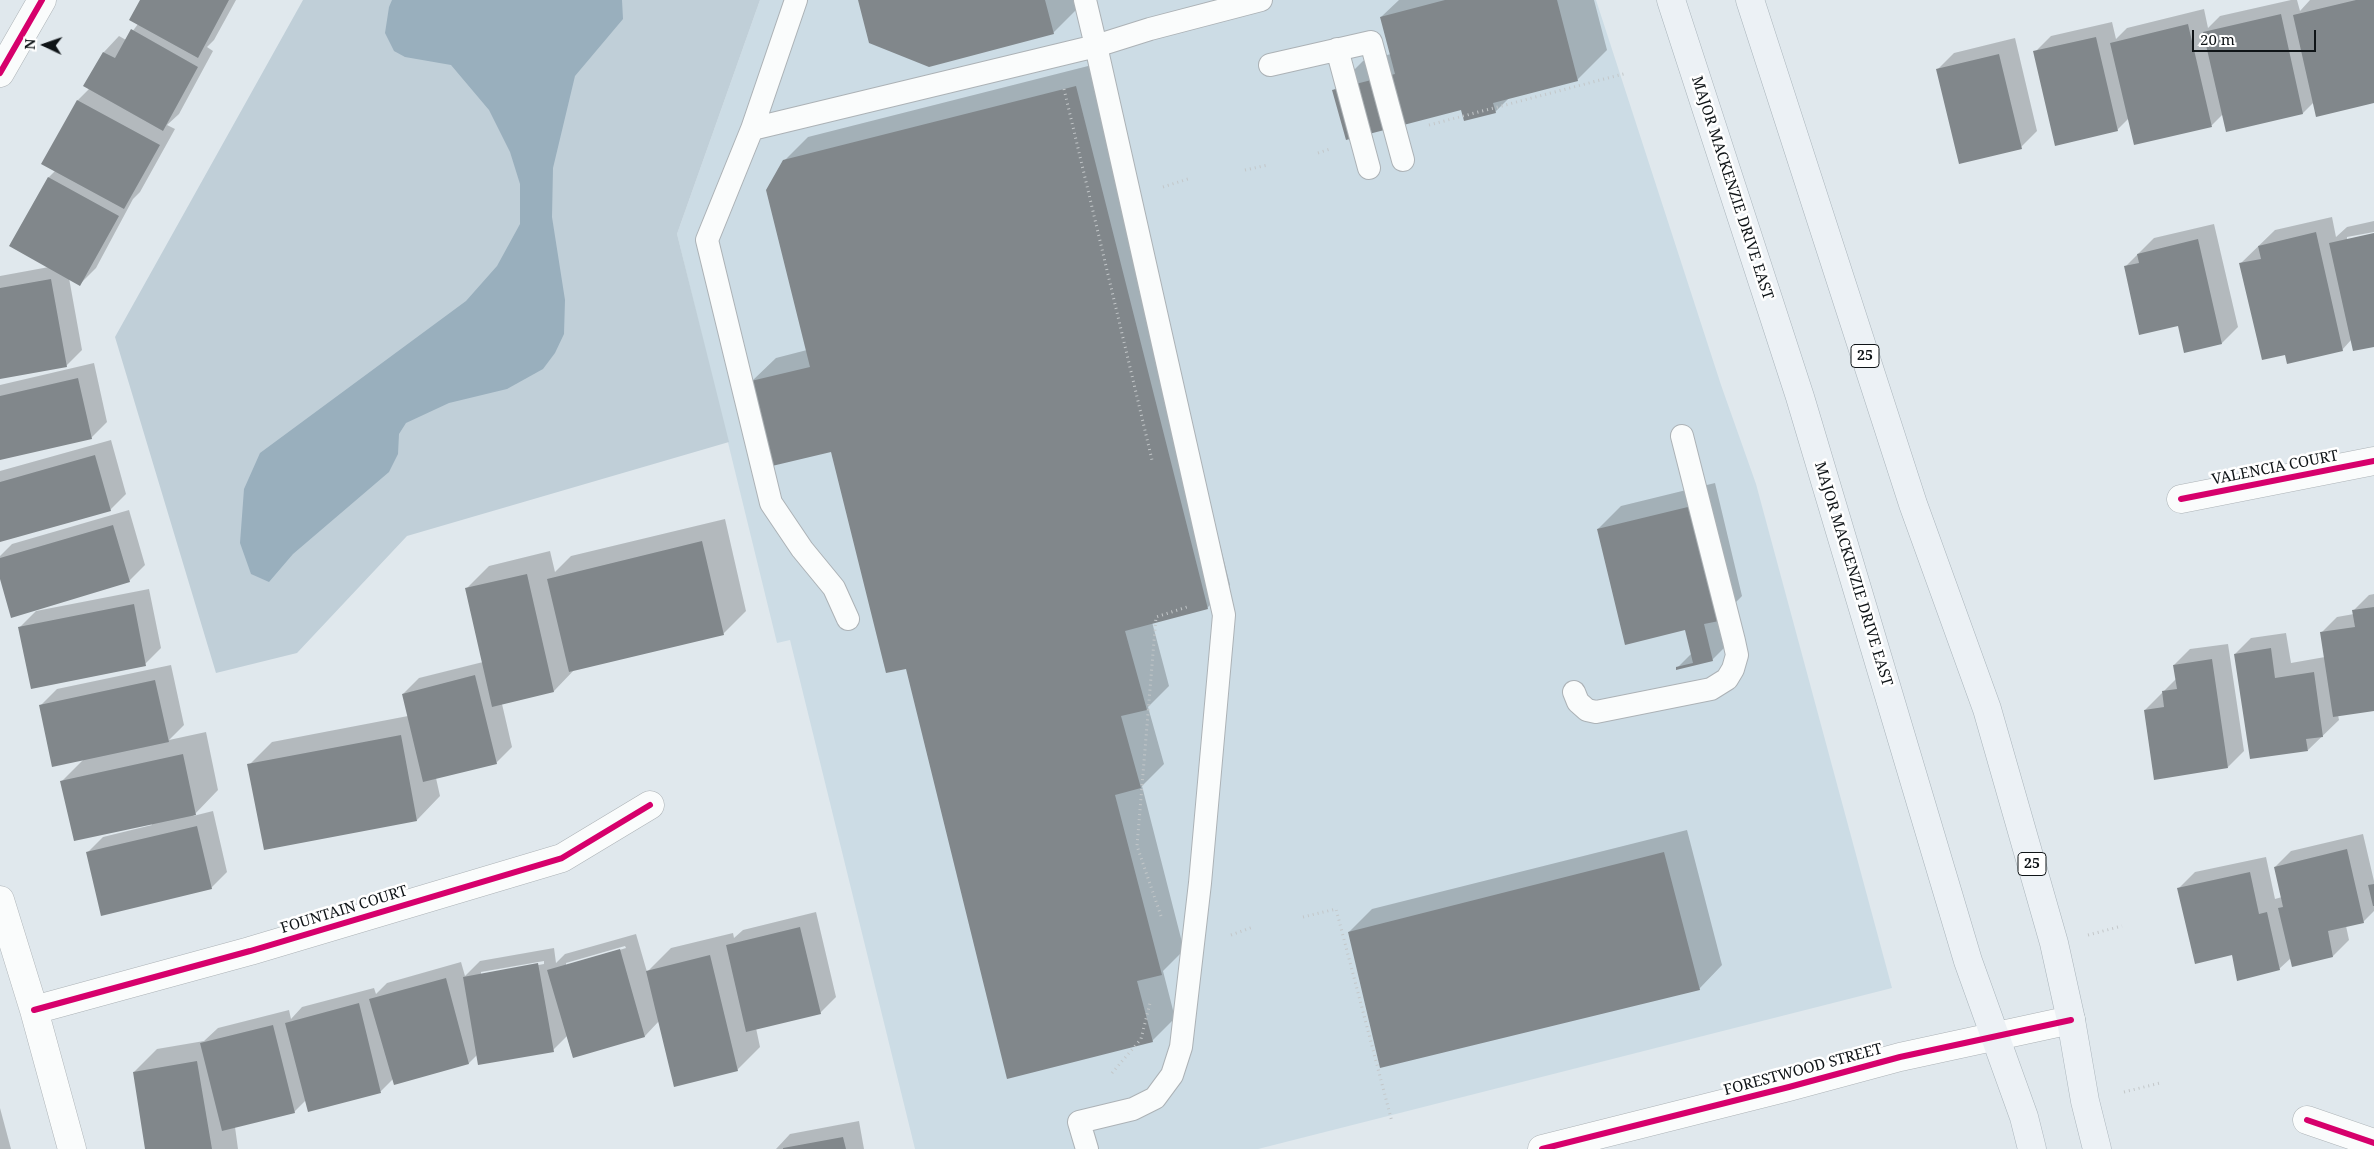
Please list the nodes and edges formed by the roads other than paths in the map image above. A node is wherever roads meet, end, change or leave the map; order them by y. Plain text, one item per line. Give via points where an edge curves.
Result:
1 (42, 0) edge
2 (796, 0) edge
3 (1084, 0) edge
4 (1261, 0) edge
5 (1671, 0) edge
6 (1750, 0) edge
7 (1096, 46) junction
8 (1337, 49) junction
9 (1270, 65) dead end
10 (0, 73) edge
11 (752, 128) junction
12 (1403, 160) dead end
13 (1369, 168) dead end
14 (1682, 436) dead end
15 (2374, 461) edge
16 (2181, 499) dead end
17 (848, 619) dead end
18 (1574, 692) dead end
19 (650, 806) dead end
20 (0, 900) edge
21 (34, 1010) junction
22 (2071, 1020) junction
23 (1994, 1036) junction
24 (2307, 1120) dead end
25 (2374, 1143) edge
26 (72, 1149) edge
27 (1087, 1149) edge
28 (1542, 1149) edge
29 (2032, 1149) edge
30 (2097, 1149) edge

1 - 10 street
2 - 11 lane
3 - 7 lane
4 - 7 lane
5 - 23 main road, MAJOR MACKENZIE DRIVE EAST via 1800,397 1968,961
6 - 22 main road, 25 via 1913,504 1987,709 2054,943
7 - 11 lane
7 - 27 lane via 1224,615 1182,1047 1172,1075 1155,1098 1133,1109 1080,1122
8 - 9 lane
8 - 12 lane via 1371,42
8 - 13 lane
11 - 17 lane via 706,240 771,503 834,588
14 - 18 lane via 1734,640 1737,655 1733,669 1727,679 1711,689 1596,712 1586,710
15 - 16 street, VALENCIA COURT
19 - 21 street, FOUNTAIN COURT via 562,858 250,951
20 - 21 street
21 - 26 street
22 - 23 street, FORESTWOOD STREET
22 - 30 main road, 25
23 - 28 street, FORESTWOOD STREET
23 - 29 main road, MAJOR MACKENZIE DRIVE EAST via 2024,1117
24 - 25 street

